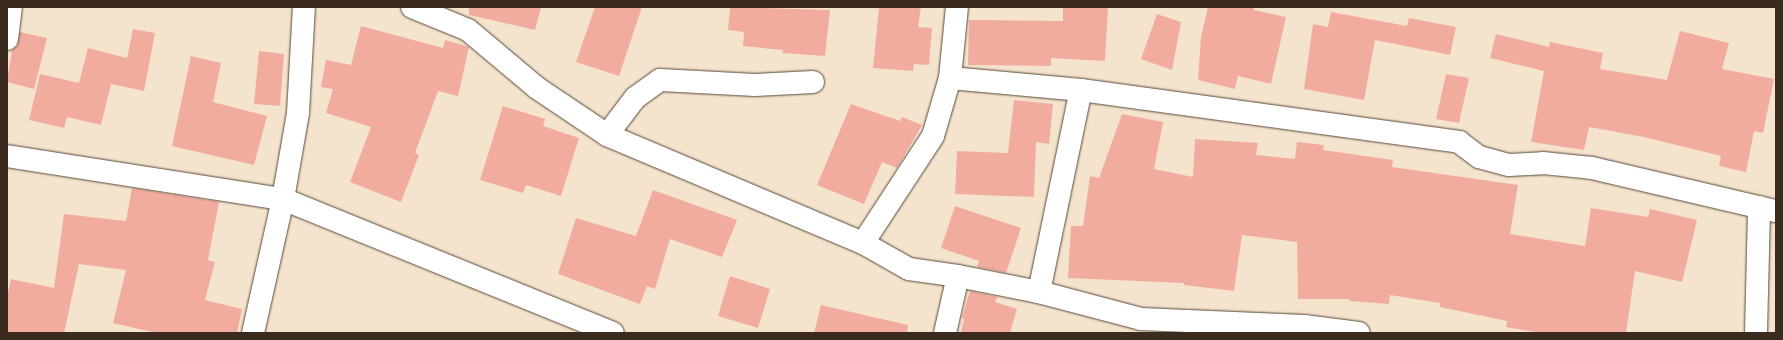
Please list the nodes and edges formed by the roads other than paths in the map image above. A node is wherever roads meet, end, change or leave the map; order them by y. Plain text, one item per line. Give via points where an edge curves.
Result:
1 (11, 7) edge
2 (304, 7) edge
3 (412, 7) edge
4 (958, 7) edge
5 (7, 39) edge
6 (950, 78) junction
7 (813, 82) dead end
8 (1081, 90) junction
9 (607, 135) junction
10 (7, 156) edge
11 (283, 199) junction
12 (1767, 209) edge
13 (863, 243) junction
14 (958, 276) junction
15 (1039, 292) junction
16 (1140, 326) edge
17 (253, 333) edge
18 (613, 333) edge
19 (946, 333) edge
20 (1359, 333) edge
21 (1756, 333) edge

1 - 5 street
2 - 11 street via 298,113
3 - 9 street via 468,30 536,88
4 - 6 street
6 - 8 street
6 - 13 street via 933,136
7 - 9 street via 755,85 660,80 635,98
8 - 12 street via 1459,142 1479,156 1509,165 1543,163 1592,168
8 - 15 street
9 - 13 street
10 - 11 street
11 - 17 street
11 - 18 street
12 - 21 street
13 - 14 street via 909,269
14 - 15 street
14 - 19 street
15 - 16 street
16 - 20 street via 1304,326

